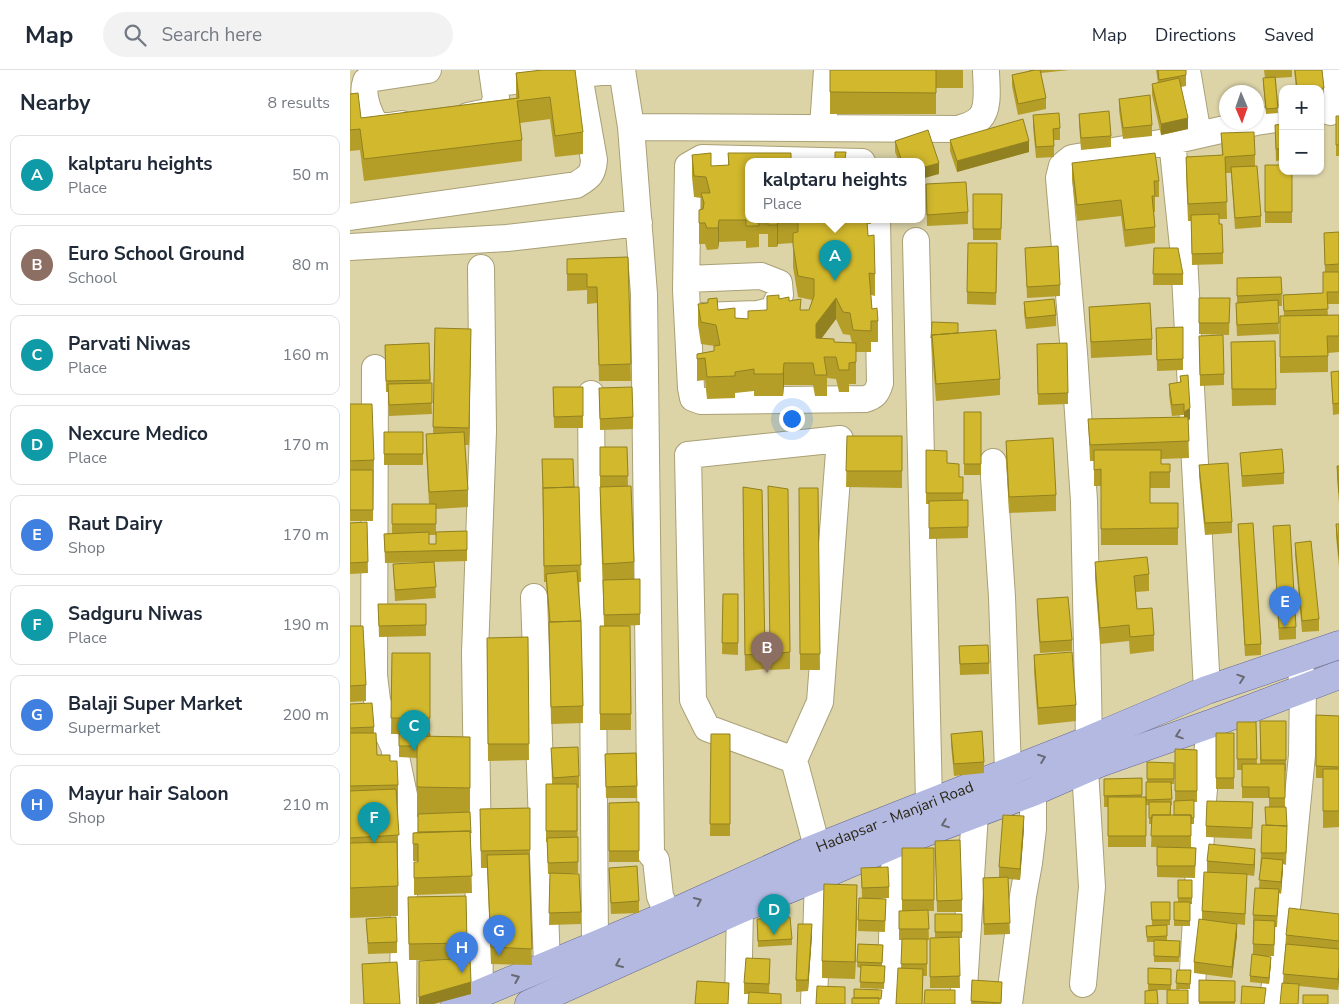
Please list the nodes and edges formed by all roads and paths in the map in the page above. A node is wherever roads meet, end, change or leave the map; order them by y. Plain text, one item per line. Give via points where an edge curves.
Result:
1 (428, 70) edge
2 (621, 70) edge
3 (827, 70) edge
4 (986, 70) edge
5 (1187, 70) edge
6 (1326, 70) edge
7 (579, 73) edge
8 (494, 77) edge
9 (358, 100) edge
10 (1330, 112) edge
11 (1279, 119) edge
12 (1264, 121) edge
13 (631, 127) junction
14 (823, 127) junction
15 (1220, 130) edge
16 (1198, 135) junction
17 (1172, 141) junction
18 (745, 159) edge
19 (350, 217) edge
20 (639, 223) junction
21 (877, 223) edge
22 (916, 241) dead end
23 (350, 246) edge
24 (481, 268) dead end
25 (686, 284) junction
26 (644, 294) junction
27 (687, 317) junction
28 (375, 368) dead end
29 (592, 394) dead end
30 (993, 462) dead end
31 (534, 597) dead end
32 (1339, 645) edge
33 (1300, 658) junction
34 (1339, 675) edge
35 (1303, 687) junction
36 (1207, 690) junction
37 (1210, 724) junction
38 (1092, 757) junction
39 (794, 760) junction
40 (1008, 770) junction
41 (1033, 792) junction
42 (929, 802) junction
43 (975, 813) junction
44 (895, 844) junction
45 (814, 848) junction
46 (818, 878) junction
47 (740, 909) junction
48 (662, 931) junction
49 (595, 945) junction
50 (547, 966) junction
51 (1083, 984) dead end
52 (480, 993) junction
53 (403, 1004) edge
54 (455, 1004) edge
55 (529, 1004) edge
56 (738, 1004) edge
57 (814, 1004) edge
58 (890, 1004) edge
59 (963, 1004) edge
60 (1009, 1004) edge
61 (1191, 1004) edge
62 (1272, 1004) edge

1 - 9 street via 366,81
2 - 7 street
2 - 13 street
3 - 14 street
4 - 14 street via 986,106 982,117 973,124 958,129
5 - 16 street
6 - 10 street
7 - 8 street
7 - 19 street via 594,160 594,169 588,178 576,185
8 - 9 street via 496,98 492,111 480,115 389,126 375,124
11 - 12 street
13 - 14 street
13 - 20 street
15 - 16 street
16 - 17 street
17 - 36 street via 1184,265
17 - 38 street via 1072,158 1062,166 1059,178 1084,501
18 - 25 street via 702,158 688,166
20 - 23 street via 507,238
20 - 26 street
21 - 27 street via 880,382 873,396 701,402 693,398 690,388
22 - 42 street
24 - 52 street via 483,431 475,653
25 - 26 street
25 - 27 street
25 - 27 street via 761,276 779,283 780,295 773,310 758,314
26 - 48 street via 651,854 645,860 645,868
28 - 53 street via 374,675 377,700 394,747 405,800
29 - 49 street
30 - 40 street
31 - 50 street
32 - 33 main road, Hadapsar - Manjari Road
33 - 35 street
36 -> 33 main road, Hadapsar - Manjari Road
34 - 35 main road, Hadapsar - Manjari Road
35 - 37 main road, Hadapsar - Manjari Road
35 - 62 street via 1302,755 1288,900
36 - 38 main road, Hadapsar - Manjari Road
37 -> 38 main road, Hadapsar - Manjari Road
37 - 61 street
40 -> 38 main road, Hadapsar - Manjari Road
38 - 41 main road, Hadapsar - Manjari Road
38 - 51 street via 1092,887
39 - 39 street via 707,728 693,700 688,455 840,438 820,702
39 - 45 street
40 - 42 main road, Hadapsar - Manjari Road
41 - 43 main road, Hadapsar - Manjari Road
41 - 60 street via 1029,862
42 - 45 main road, Hadapsar - Manjari Road
43 -> 44 main road, Hadapsar - Manjari Road
43 - 59 street
44 - 46 main road, Hadapsar - Manjari Road
44 - 58 street
45 - 46 street
48 -> 45 main road, Hadapsar - Manjari Road
46 - 47 main road, Hadapsar - Manjari Road
46 - 57 street
47 - 48 main road, Hadapsar - Manjari Road
47 - 56 street
48 - 49 main road, Hadapsar - Manjari Road
48 -> 55 main road, Hadapsar - Manjari Road
49 - 50 main road, Hadapsar - Manjari Road
52 -> 50 main road, Hadapsar - Manjari Road
52 - 54 main road, Hadapsar - Manjari Road

